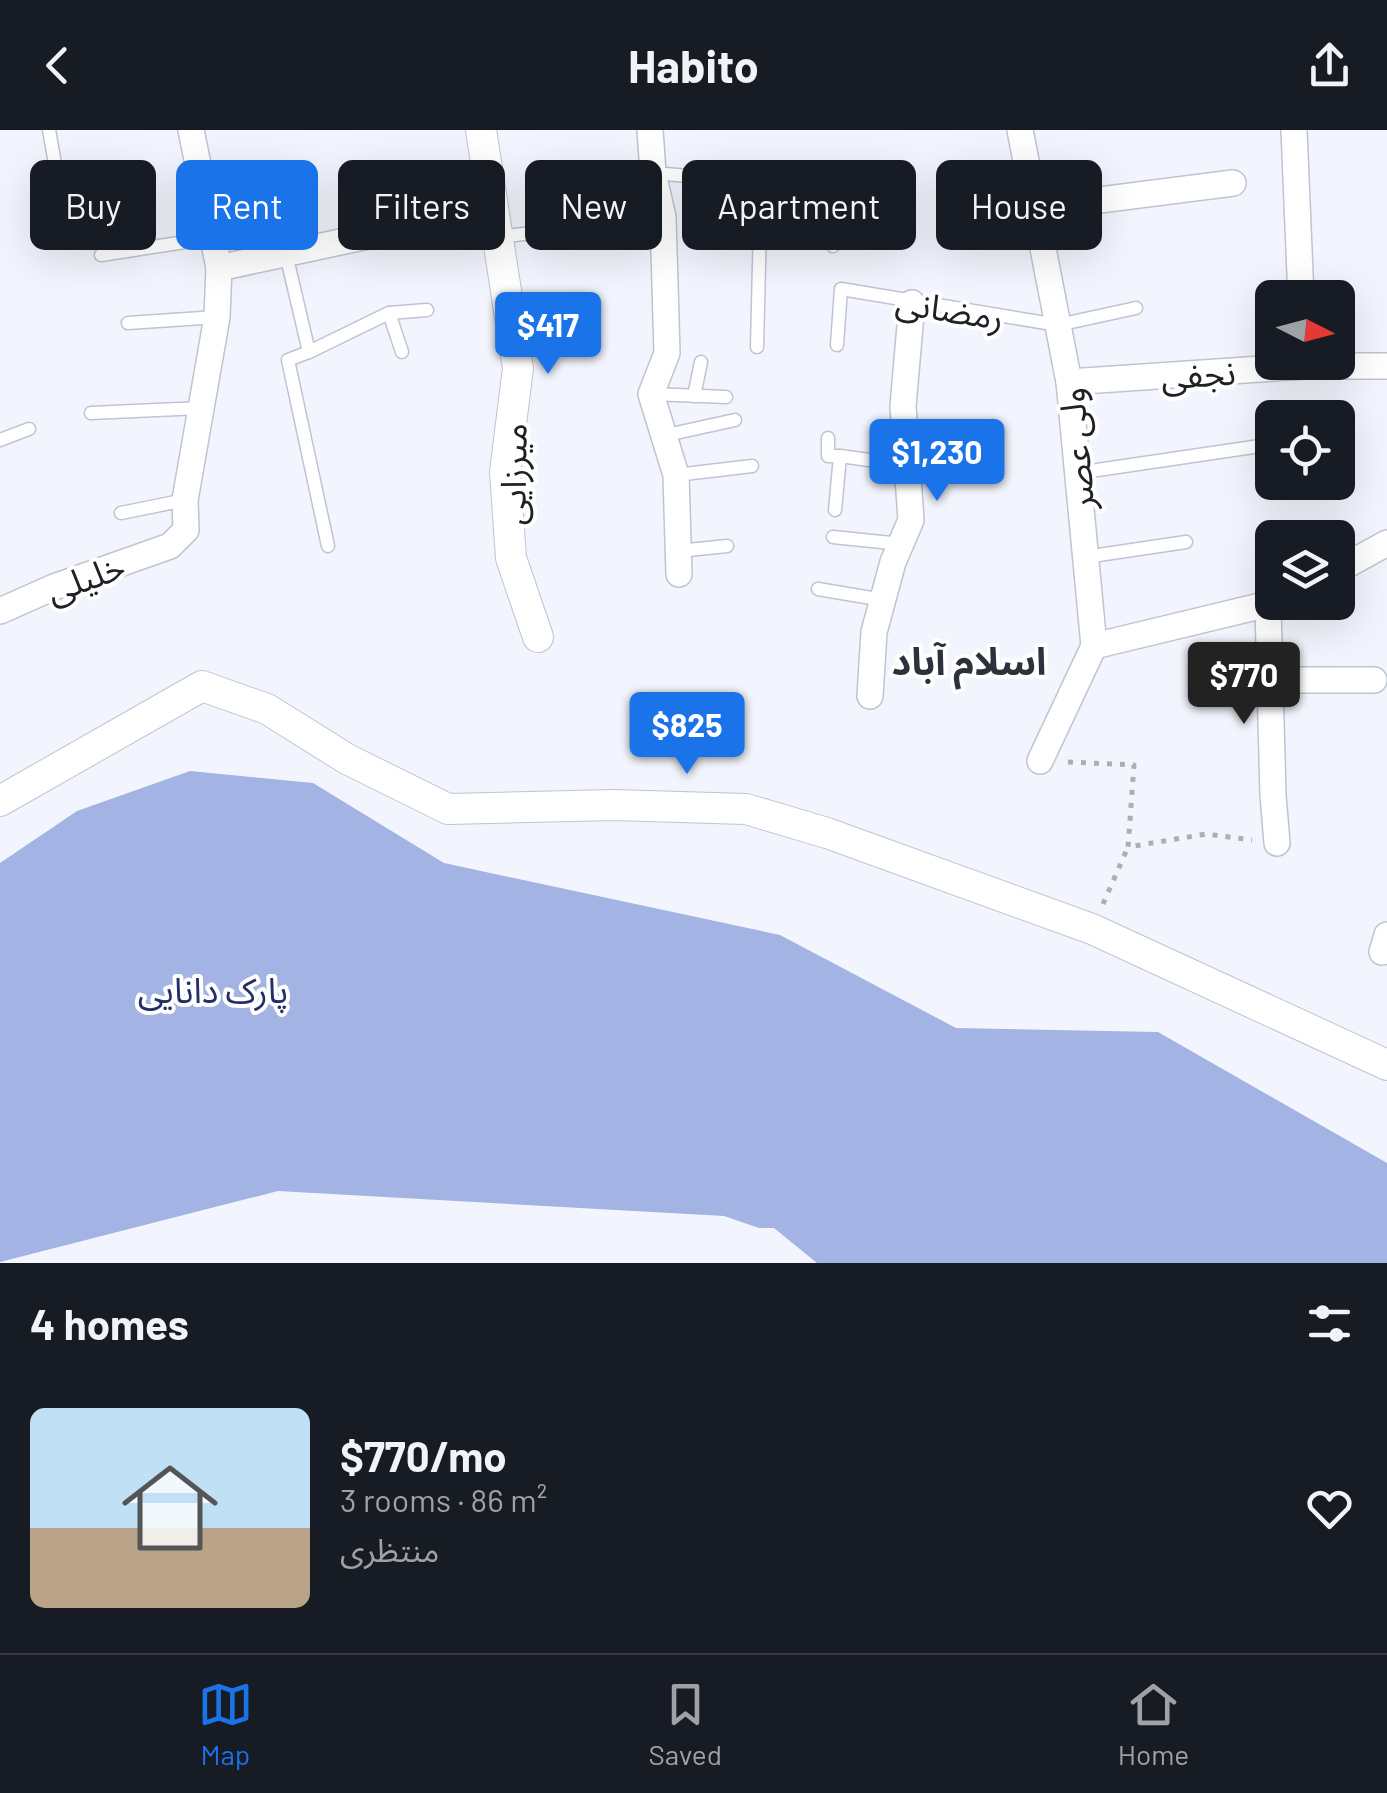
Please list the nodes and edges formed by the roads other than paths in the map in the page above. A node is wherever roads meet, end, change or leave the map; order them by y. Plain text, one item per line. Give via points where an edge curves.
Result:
1 (49, 130) edge
2 (191, 130) edge
3 (481, 130) edge
4 (650, 130) edge
5 (1020, 130) edge
6 (1294, 130) edge
7 (54, 160) edge
8 (196, 160) edge
9 (486, 160) edge
10 (652, 160) edge
11 (1027, 160) edge
12 (1233, 183) dead end
13 (1102, 200) edge
14 (662, 213) edge
15 (663, 217) junction
16 (505, 235) edge
17 (176, 243) edge
18 (338, 243) edge
19 (214, 250) edge
20 (501, 250) edge
21 (759, 250) edge
22 (1045, 250) edge
23 (286, 254) junction
24 (101, 255) dead end
25 (219, 268) junction
26 (1301, 280) edge
27 (912, 303) junction
28 (1136, 308) dead end
29 (427, 310) dead end
30 (389, 313) junction
31 (217, 318) junction
32 (128, 323) dead end
33 (1058, 325) junction
34 (837, 346) dead end
35 (757, 347) dead end
36 (309, 352) junction
37 (402, 352) dead end
38 (701, 362) dead end
39 (1355, 365) edge
40 (1387, 366) edge
41 (1255, 368) edge
42 (1069, 382) junction
43 (651, 394) junction
44 (694, 396) junction
45 (726, 398) dead end
46 (200, 408) junction
47 (91, 413) dead end
48 (735, 420) dead end
49 (29, 429) dead end
50 (662, 436) junction
51 (828, 438) dead end
52 (0, 440) edge
53 (1255, 447) edge
54 (840, 456) junction
55 (906, 465) junction
56 (752, 466) dead end
57 (1077, 473) junction
58 (676, 475) junction
59 (186, 500) junction
60 (835, 510) dead end
61 (122, 513) dead end
62 (833, 537) dead end
63 (1186, 542) dead end
64 (1387, 543) edge
65 (901, 544) junction
66 (328, 546) dead end
67 (727, 546) dead end
68 (1085, 557) junction
69 (1355, 561) edge
70 (678, 562) joint
71 (818, 588) dead end
72 (883, 600) junction
73 (1255, 609) edge
74 (0, 610) edge
75 (1272, 620) edge
76 (538, 637) dead end
77 (1094, 646) junction
78 (1272, 680) junction
79 (1374, 680) dead end
80 (870, 696) dead end
81 (1040, 760) road end
82 (0, 801) edge
83 (1277, 843) road end
84 (1387, 1065) edge

1 - 7 lane
2 - 8 street
3 - 9 street, میرزایی
4 - 10 street
5 - 11 street, ولی عصر
6 - 26 street
12 - 13 street
14 - 15 street
15 - 16 lane
15 - 43 street via 668,353
17 - 24 lane
18 - 23 street
19 - 25 street
20 - 76 street, میرزایی via 518,368 505,472 512,558
21 - 35 lane
22 - 33 street, ولی عصر
23 - 25 street
23 - 36 lane
25 - 31 street
27 - 33 lane, رمضانی
27 - 34 lane, رمضانی via 841,289
27 - 55 street via 902,406
28 - 33 lane
29 - 30 lane
30 - 36 lane
30 - 37 lane
31 - 32 lane
31 - 46 street
33 - 42 street, ولی عصر
36 - 66 lane via 288,360
38 - 44 lane
39 - 40 street, نجفی
41 - 42 street, نجفی
42 - 57 street, ولی عصر
43 - 44 lane
43 - 50 street
44 - 45 lane
46 - 47 lane
46 - 59 street
48 - 50 lane
49 - 52 lane
50 - 58 street
51 - 54 lane via 828,456
53 - 57 lane
54 - 55 lane
54 - 60 lane
55 - 65 street via 910,520
56 - 58 lane
57 - 68 street, ولی عصر
58 - 70 street
59 - 61 lane
59 - 74 street, خلیلی via 186,530 170,546
62 - 65 lane
63 - 68 lane
64 - 69 street
65 - 72 street
67 - 70 lane
68 - 77 street, ولی عصر
71 - 72 lane
72 - 80 street
73 - 77 street
75 - 78 street
77 - 81 street
78 - 79 street
78 - 83 street
82 - 84 street via 202,686 267,709 448,809 746,809 828,833 1092,930

